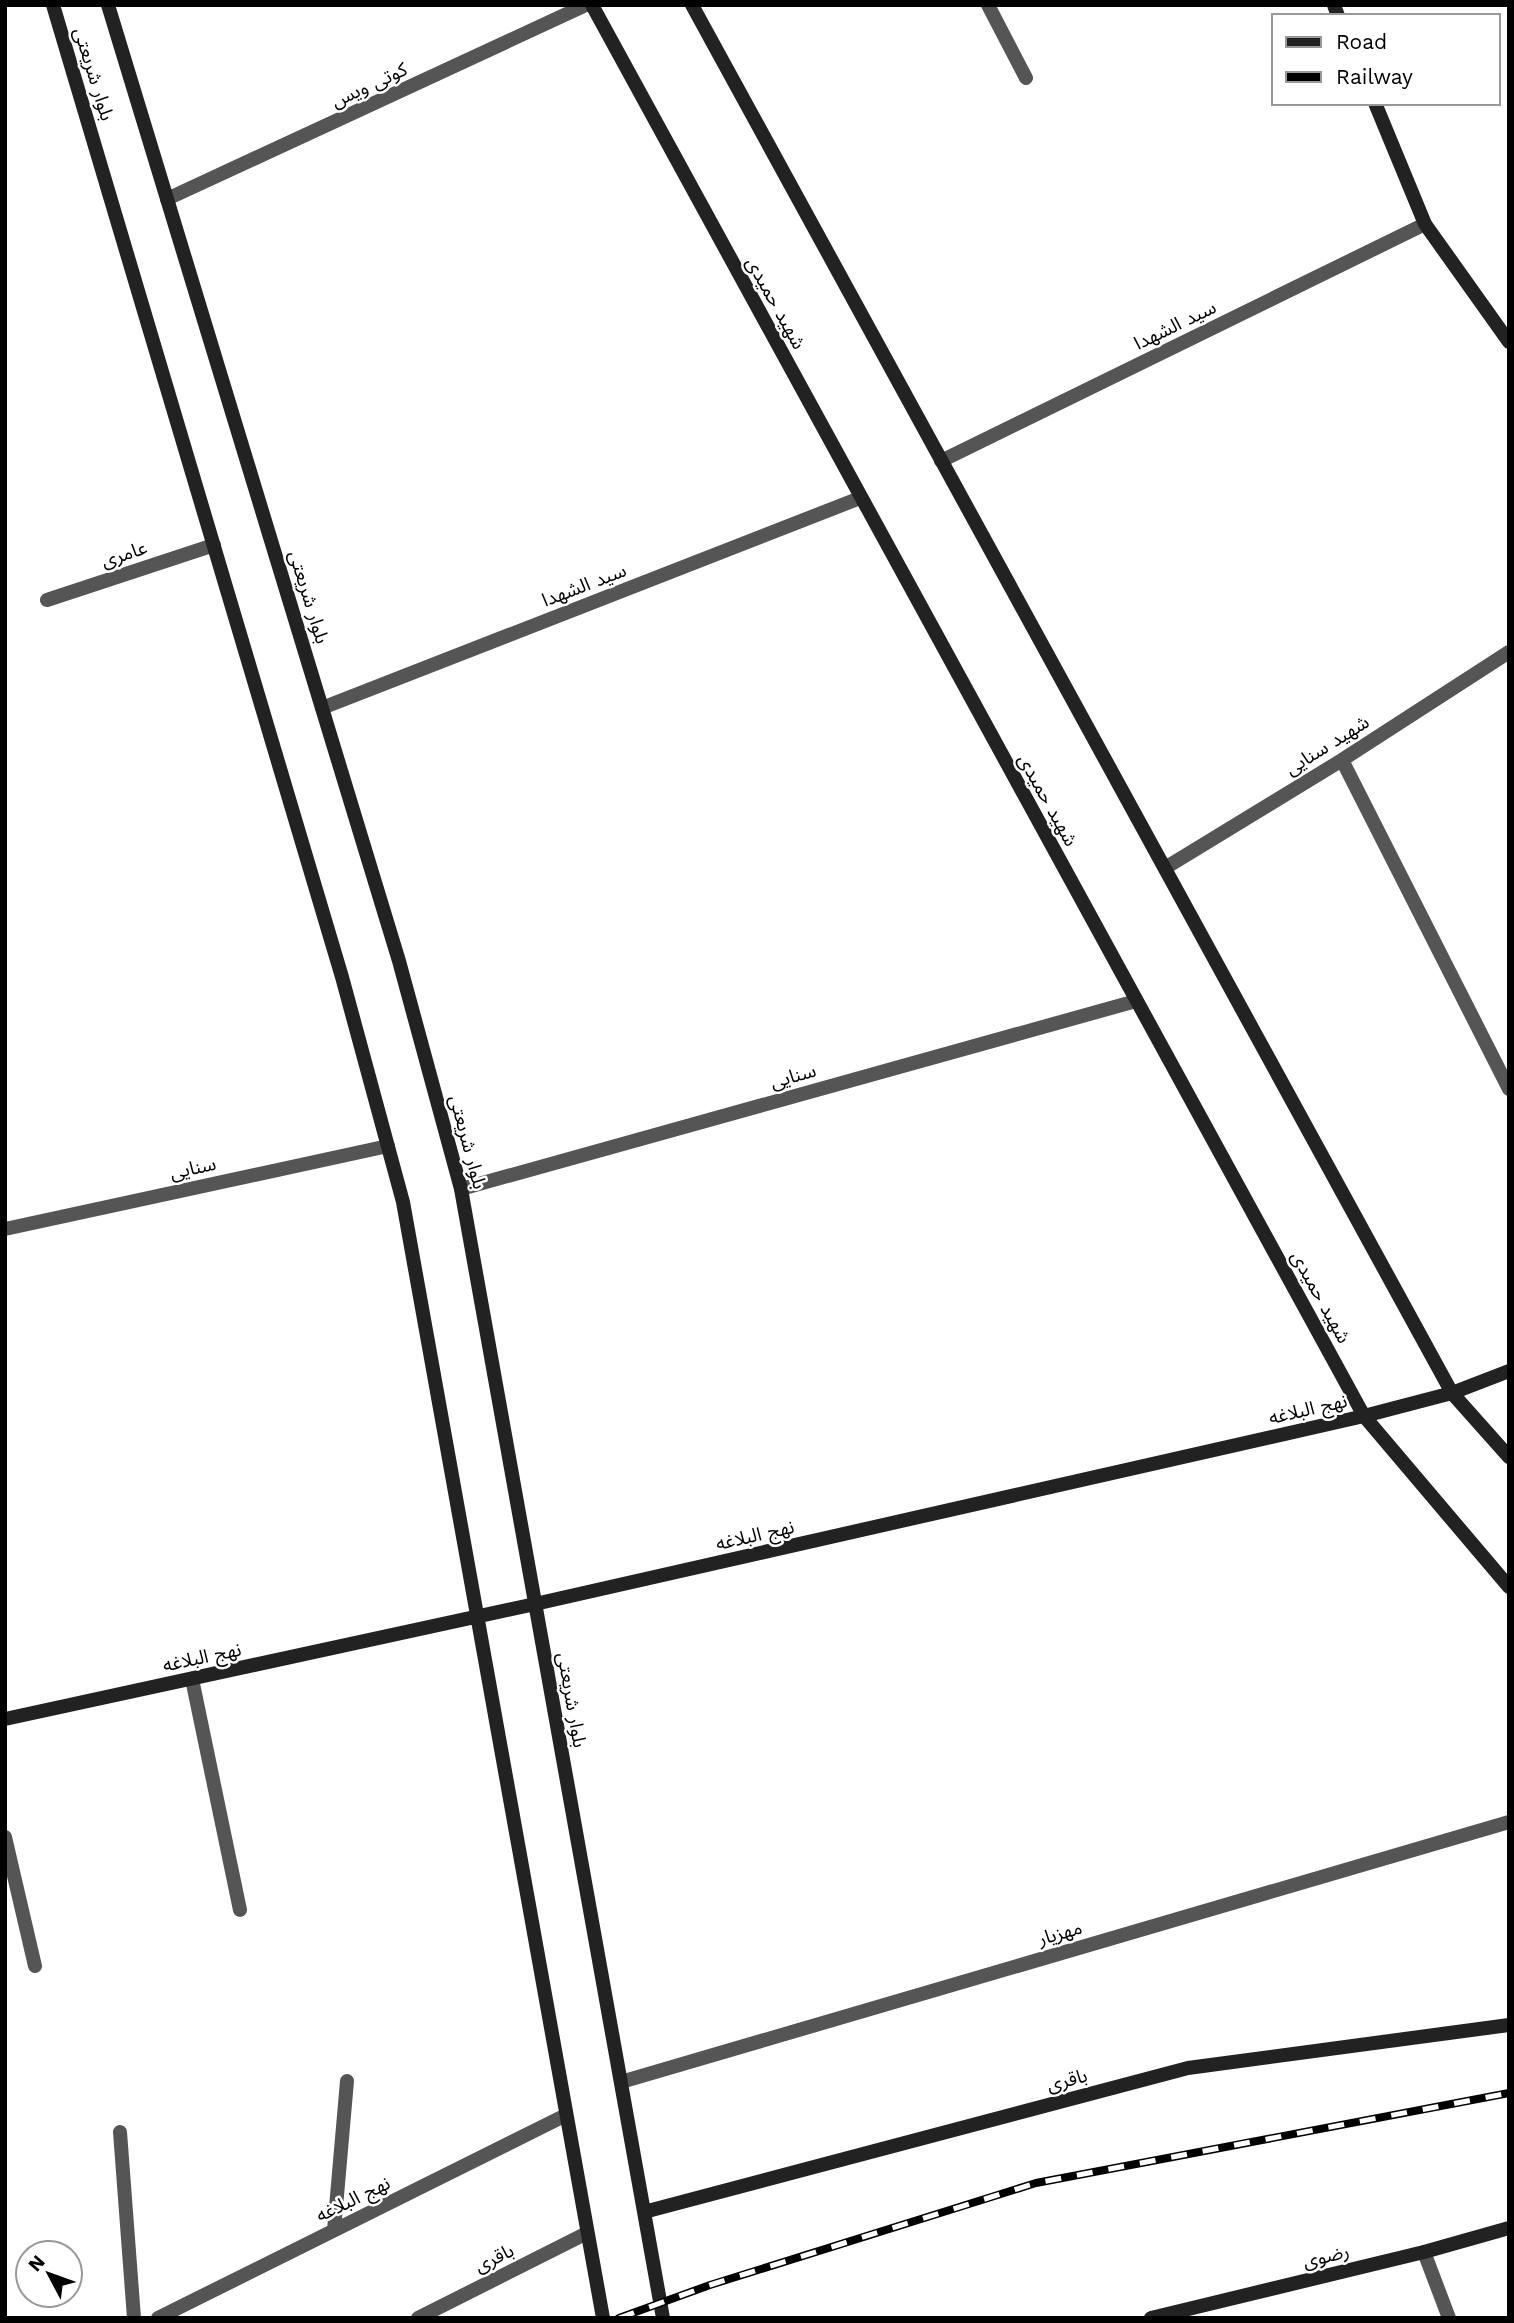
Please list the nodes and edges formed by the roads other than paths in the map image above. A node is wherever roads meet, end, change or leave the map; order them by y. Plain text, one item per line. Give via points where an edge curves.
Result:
1 (53, 5) edge
2 (108, 5) edge
3 (586, 5) edge
4 (592, 5) edge
5 (692, 5) edge
6 (988, 5) edge
7 (1026, 78) dead end
8 (1376, 105) edge
9 (167, 199) junction
10 (1425, 224) junction
11 (1509, 342) edge
12 (941, 461) junction
13 (860, 498) junction
14 (214, 545) junction
15 (47, 600) dead end
16 (1509, 652) edge
17 (322, 708) junction
18 (1342, 760) junction
19 (1165, 868) junction
20 (1136, 1001) junction
21 (1509, 1089) edge
22 (388, 1146) junction
23 (461, 1189) junction
24 (5, 1229) edge
25 (1509, 1371) edge
26 (1452, 1393) junction
27 (1364, 1416) junction
28 (1509, 1457) edge
29 (1509, 1587) edge
30 (535, 1604) junction
31 (477, 1617) junction
32 (192, 1679) junction
33 (5, 1719) edge
34 (1509, 1822) edge
35 (5, 1837) edge
36 (240, 1910) dead end
37 (35, 1966) dead end
38 (1509, 2025) edge
39 (347, 2081) dead end
40 (621, 2082) junction
41 (566, 2115) junction
42 (120, 2132) dead end
43 (644, 2212) junction
44 (1509, 2228) edge
45 (334, 2230) junction
46 (587, 2233) junction
47 (1424, 2252) junction
48 (134, 2318) edge
49 (158, 2318) edge
50 (418, 2318) edge
51 (603, 2318) edge
52 (663, 2318) edge
53 (1151, 2318) edge
54 (1449, 2318) edge

1 - 14 main road, بلوار شریعتی
2 - 9 main road, بلوار شریعتی
3 - 9 street, کوتی ویس
4 - 13 main road, شهید حمیدی
5 - 12 main road
6 - 7 street
8 - 10 main road
9 - 17 main road, بلوار شریعتی
10 - 11 main road
10 - 12 street, سید الشهدا
12 - 19 main road
13 - 17 street, سید الشهدا
13 - 20 main road, شهید حمیدی
14 - 15 street, عامری
14 - 22 main road, بلوار شریعتی
16 - 18 street, شهید سنایی
17 - 23 main road, بلوار شریعتی via 399,961
18 - 19 street, شهید سنایی
18 - 21 street
19 - 26 main road
20 - 23 street, سنایی
20 - 27 main road, شهید حمیدی
22 - 24 street, سنایی
22 - 31 main road, بلوار شریعتی via 403,1202
23 - 30 main road, بلوار شریعتی
25 - 26 main road, نهج البلاغه
26 - 27 main road, نهج البلاغه
26 - 28 main road
27 - 29 main road, شهید حمیدی
27 - 30 main road, نهج البلاغه
30 - 31 main road, نهج البلاغه
30 - 40 main road, بلوار شریعتی
31 - 32 main road, نهج البلاغه
31 - 41 main road, بلوار شریعتی
32 - 33 main road, نهج البلاغه
32 - 36 street
34 - 40 street, مهزیار
35 - 37 street
38 - 43 main road, باقری via 1188,2068
39 - 45 street
40 - 43 main road, بلوار شریعتی
41 - 45 street, نهج البلاغه
41 - 46 main road, بلوار شریعتی
42 - 48 street
43 - 52 main road, بلوار شریعتی
44 - 47 main road, رضوی
45 - 49 street, نهج البلاغه
46 - 50 street, باقری
46 - 51 main road, بلوار شریعتی
47 - 53 main road, رضوی
47 - 54 street

